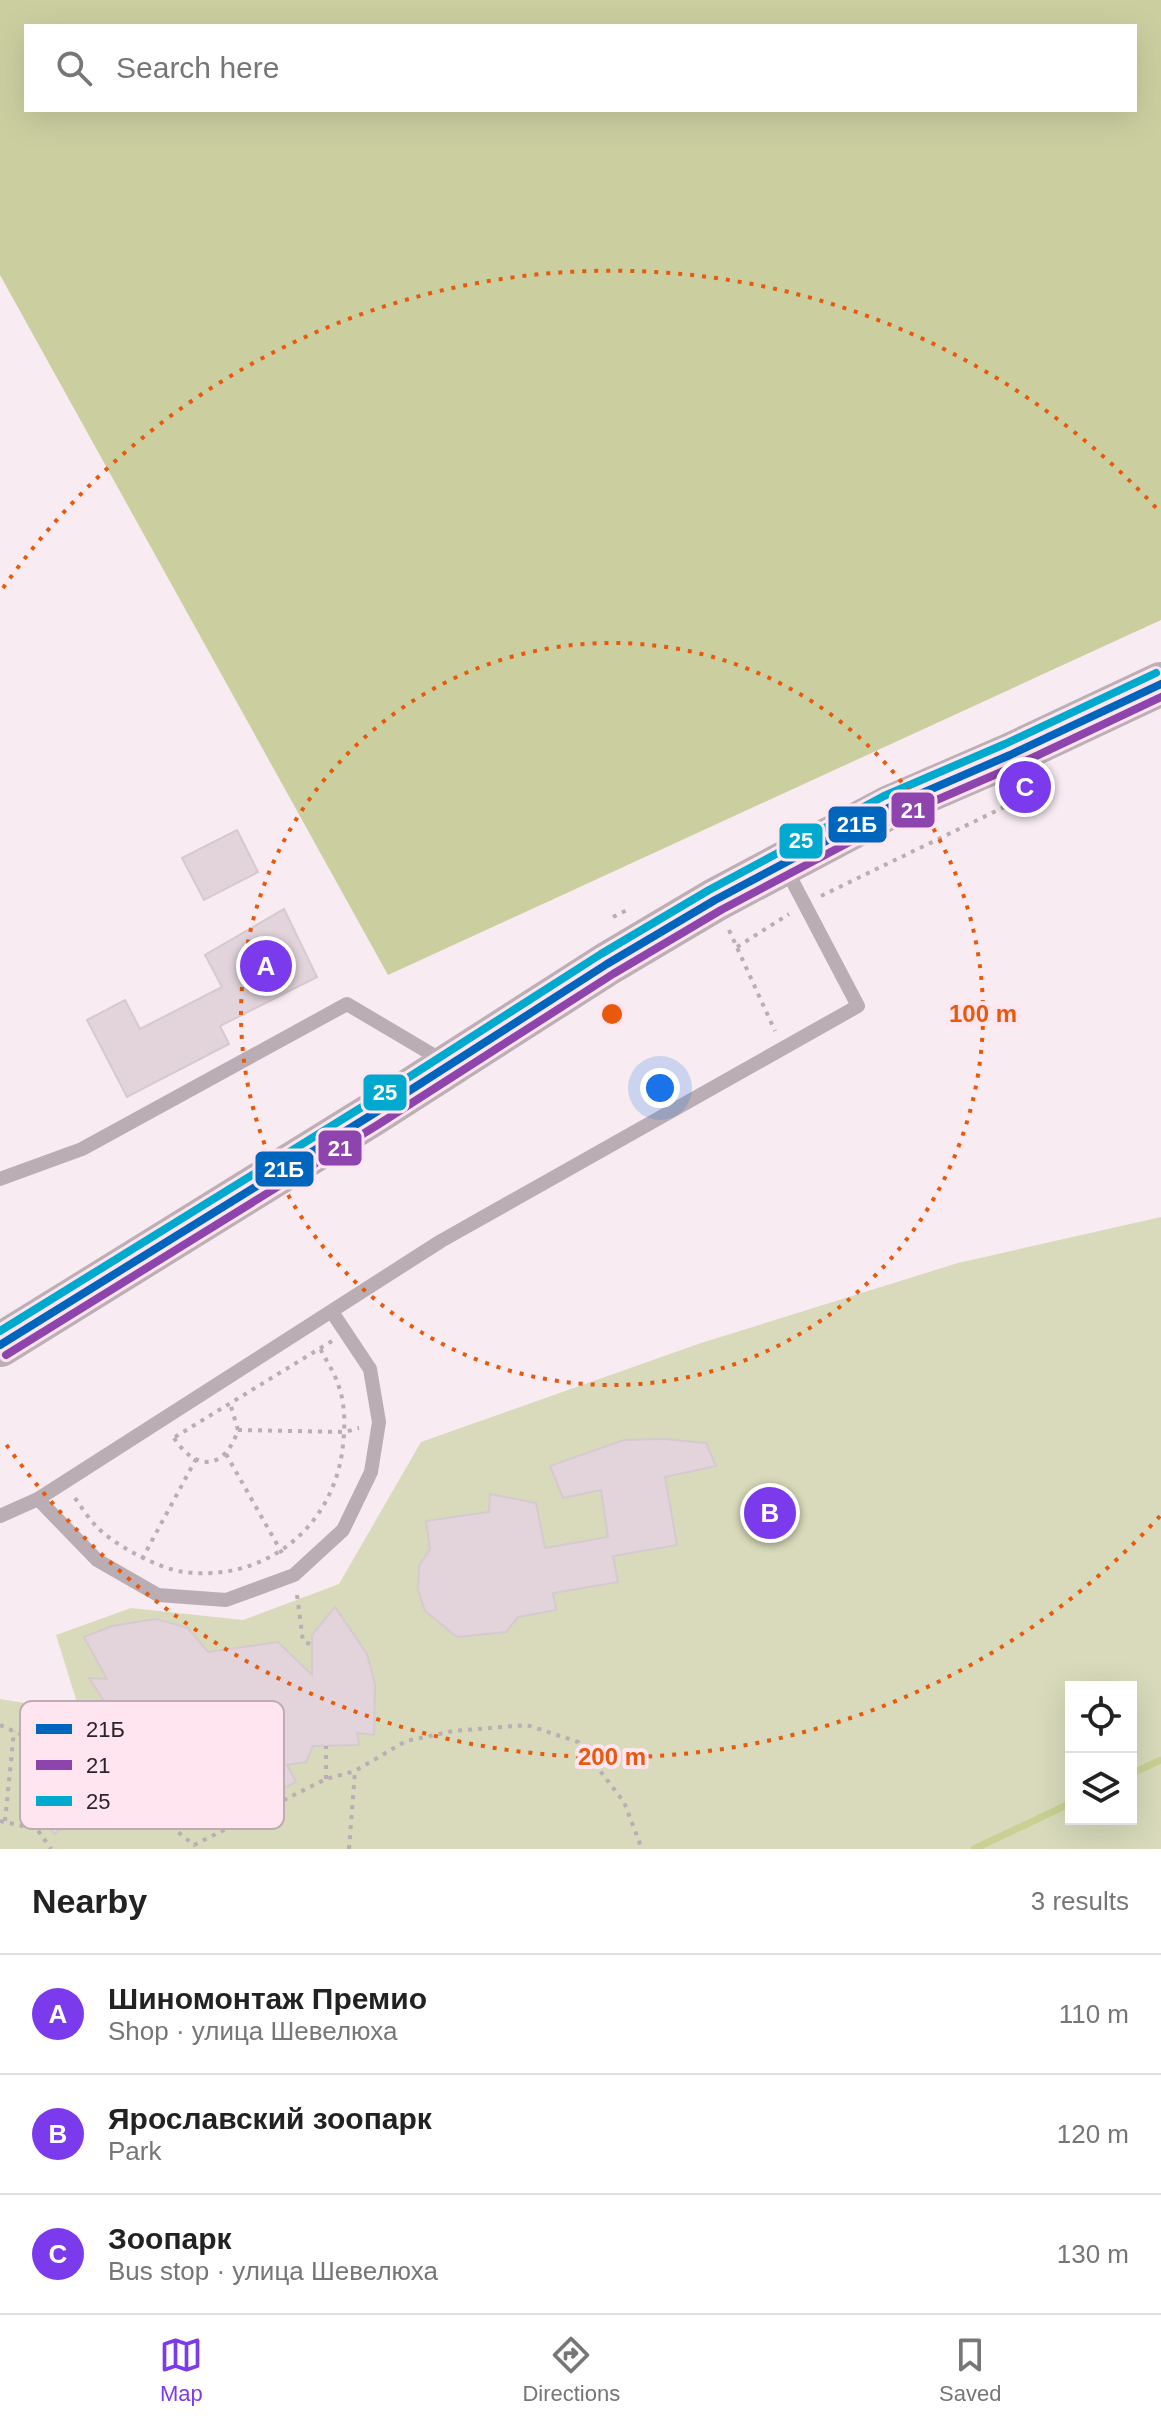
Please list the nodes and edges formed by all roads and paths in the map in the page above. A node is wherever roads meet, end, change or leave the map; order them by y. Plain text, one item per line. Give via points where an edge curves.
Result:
1 (1161, 684) edge
2 (1029, 795) dead end
3 (783, 863) junction
4 (804, 904) junction
5 (737, 947) dead end
6 (448, 1065) junction
7 (0, 1179) edge
8 (332, 1312) junction
9 (347, 1332) junction
10 (0, 1345) edge
11 (320, 1348) junction
12 (230, 1403) junction
13 (379, 1422) junction
14 (238, 1430) junction
15 (345, 1432) junction
16 (226, 1454) junction
17 (196, 1459) junction
18 (87, 1491) dead end
19 (75, 1498) junction
20 (38, 1499) junction
21 (52, 1512) junction
22 (0, 1516) edge
23 (282, 1552) junction
24 (142, 1558) junction
25 (294, 1575) junction
26 (131, 1580) junction
27 (312, 1645) dead end
28 (0, 1725) edge
29 (14, 1731) junction
30 (20, 1734) edge
31 (326, 1746) dead end
32 (355, 1771) junction
33 (326, 1779) junction
34 (284, 1801) edge
35 (2, 1821) edge
36 (37, 1829) edge
37 (173, 1829) edge
38 (230, 1829) edge
39 (195, 1847) edge
40 (51, 1849) edge
41 (349, 1849) edge
42 (642, 1849) edge

1 - 3 main road via 890,807
2 - 4 path
3 - 4 lane
3 - 6 main road via 607,964
4 - 5 path
4 - 8 lane via 858,1006 441,1241
6 - 7 lane via 347,1004 82,1149
6 - 10 main road
8 - 9 lane
8 - 20 lane
9 - 11 path
9 - 13 lane via 370,1369
11 - 12 path
11 - 15 path via 340,1388
12 - 14 path
12 - 17 path via 174,1438
13 - 15 path
13 - 25 lane via 371,1472 343,1530
14 - 15 path
14 - 16 path
15 - 23 path via 338,1477 315,1523
16 - 17 path via 210,1462
16 - 23 path
17 - 24 path
18 - 19 path
19 - 21 path
19 - 24 path via 99,1530
20 - 21 lane
20 - 22 lane
21 - 26 lane via 97,1560
23 - 24 path via 227,1572 182,1572
23 - 25 path
24 - 26 path
25 - 26 lane via 226,1600 158,1595
25 - 27 path via 303,1641
28 - 29 path
29 - 30 path
29 - 35 path
31 - 33 path
32 - 33 path
32 - 41 path
32 - 42 path via 406,1741 527,1725 578,1742 624,1802
33 - 34 path
36 - 40 path
37 - 39 path
38 - 39 path

